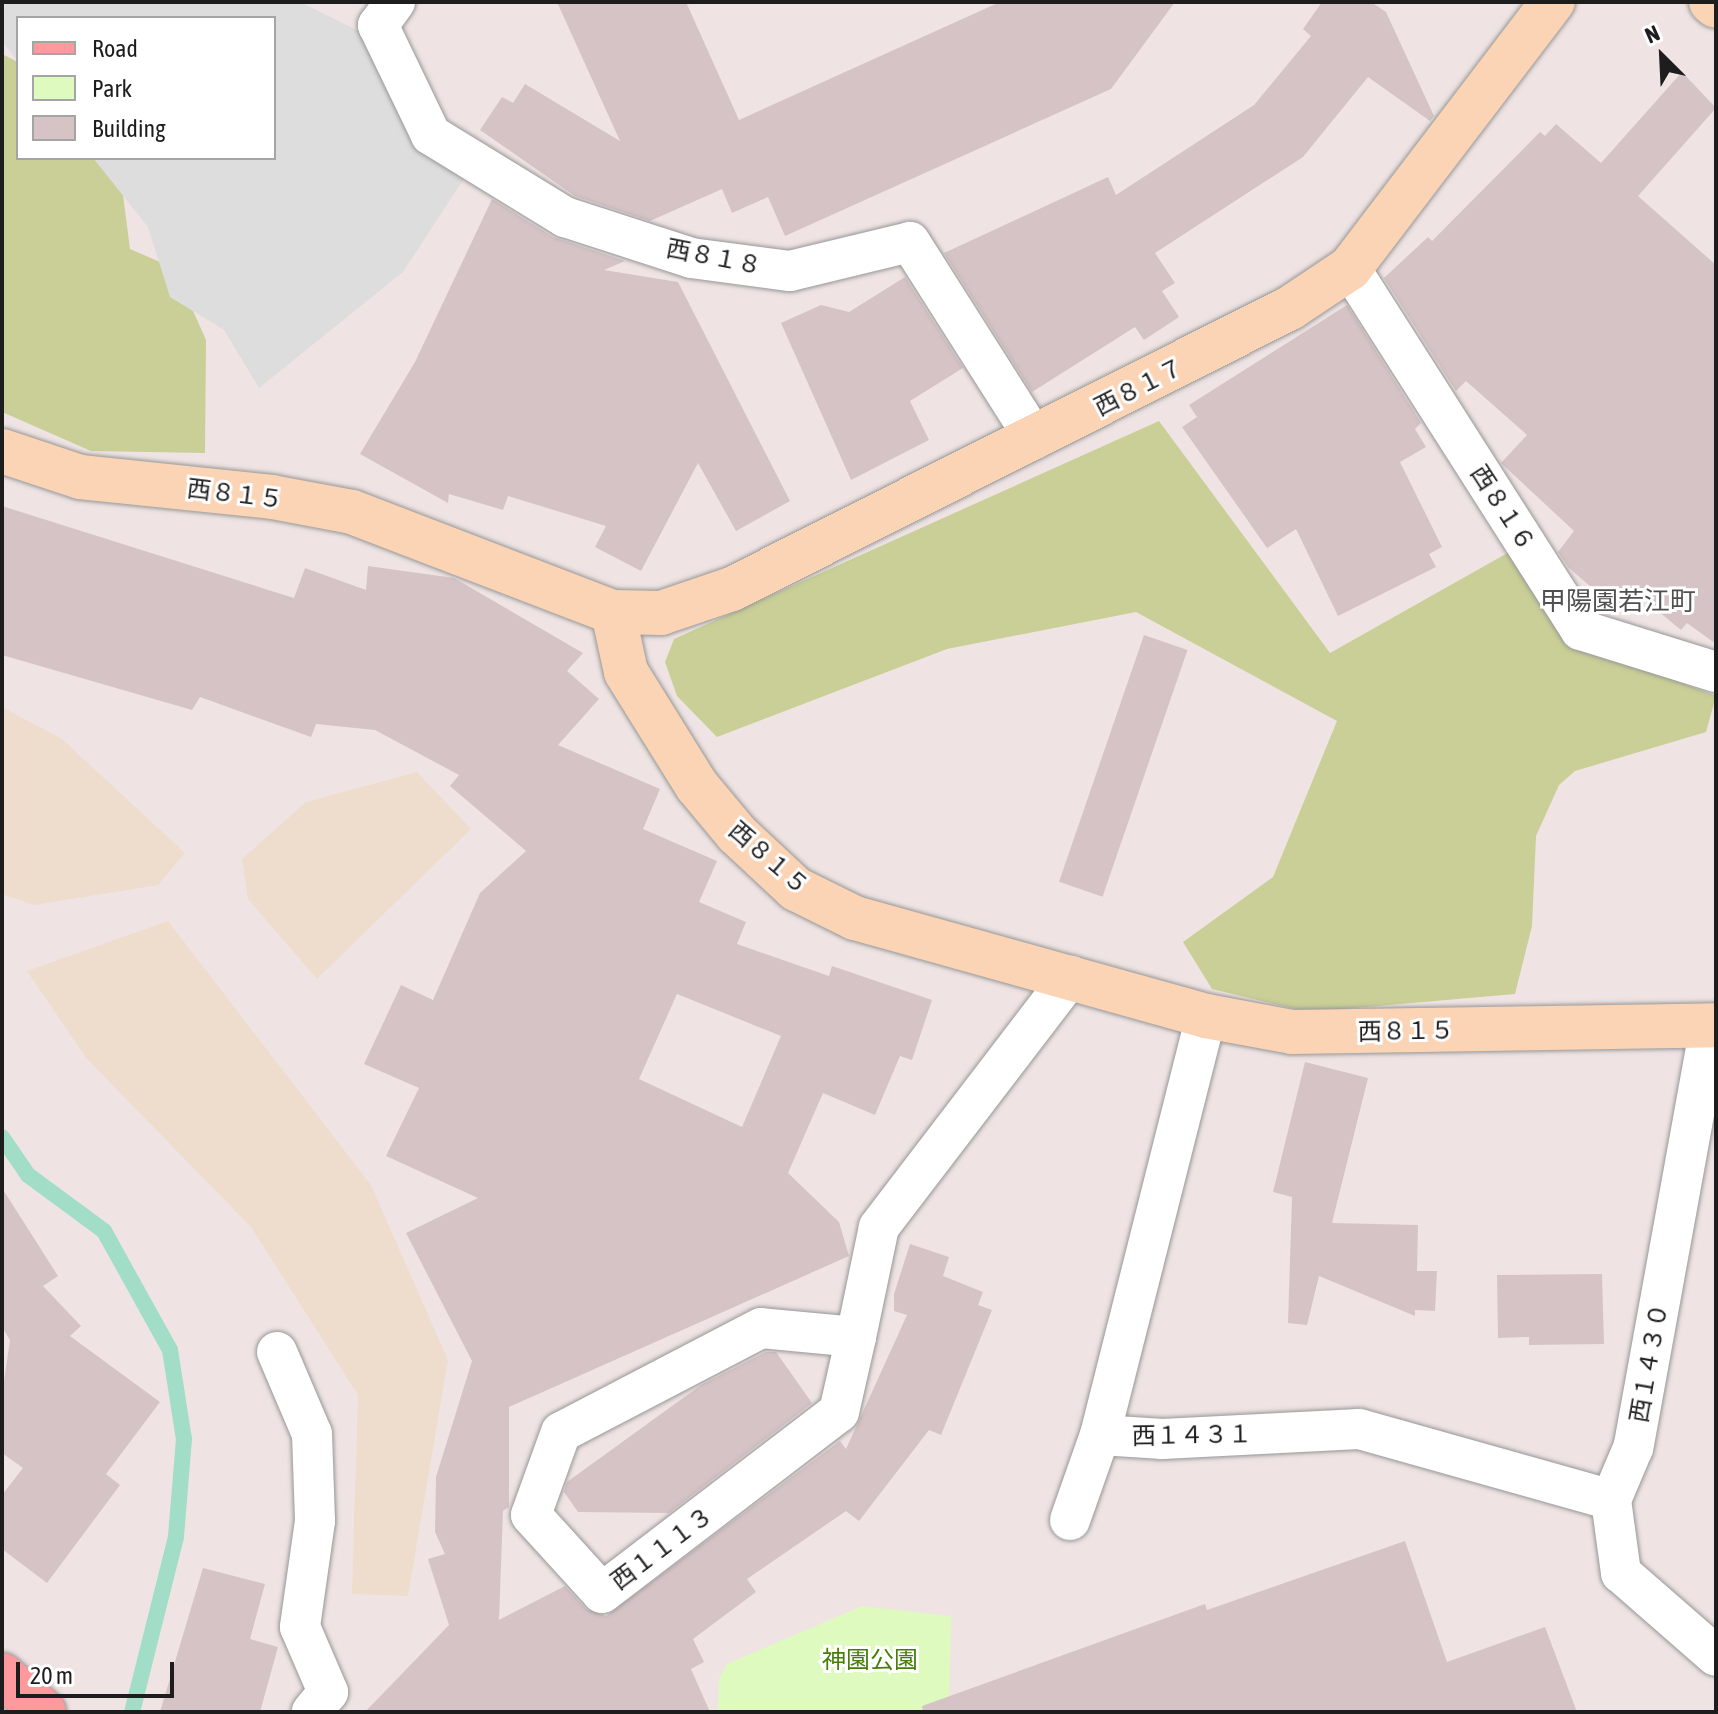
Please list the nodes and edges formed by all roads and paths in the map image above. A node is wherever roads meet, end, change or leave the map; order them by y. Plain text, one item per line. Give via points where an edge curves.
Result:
1 (1553, 2) edge
2 (1711, 2) edge
3 (1716, 6) edge
4 (386, 13) edge
5 (1350, 268) junction
6 (1035, 439) junction
7 (2, 451) edge
8 (613, 612) junction
9 (1716, 672) edge
10 (1071, 976) junction
11 (1206, 1016) junction
12 (1713, 1026) edge
13 (856, 1337) junction
14 (277, 1352) dead end
15 (1100, 1435) junction
16 (1611, 1500) junction
17 (1070, 1520) dead end
18 (1716, 1656) edge
19 (2, 1675) edge
20 (44, 1712) edge
21 (312, 1712) edge

1 - 5 street, 西８１７
2 - 3 street
4 - 6 street, 西８１８ via 431,135 565,217 691,258 790,271 910,242
5 - 6 street, 西８１７ via 1235,339
5 - 9 street, 西８１６ via 1581,630
6 - 8 street, 西８１７ via 709,599 661,613
7 - 8 street, 西８１５ via 80,477 272,497 352,512
8 - 10 street, 西８１５ via 626,672 697,786 737,834 796,889 855,918
10 - 11 street, 西８１５
10 - 13 street, 西１１１３ via 879,1227
11 - 12 street, 西８１５ via 1292,1032
11 - 15 street, 西１４３１
12 - 16 street, 西１４３０ via 1633,1448
13 - 13 street, 西１１１３ via 839,1412 602,1593 531,1515 561,1432 761,1328
14 - 21 street via 312,1434 315,1521 300,1627 328,1692
15 - 16 street, 西１４３１ via 1163,1439 1359,1429
15 - 17 street
16 - 18 street via 1621,1573
19 - 20 main road

